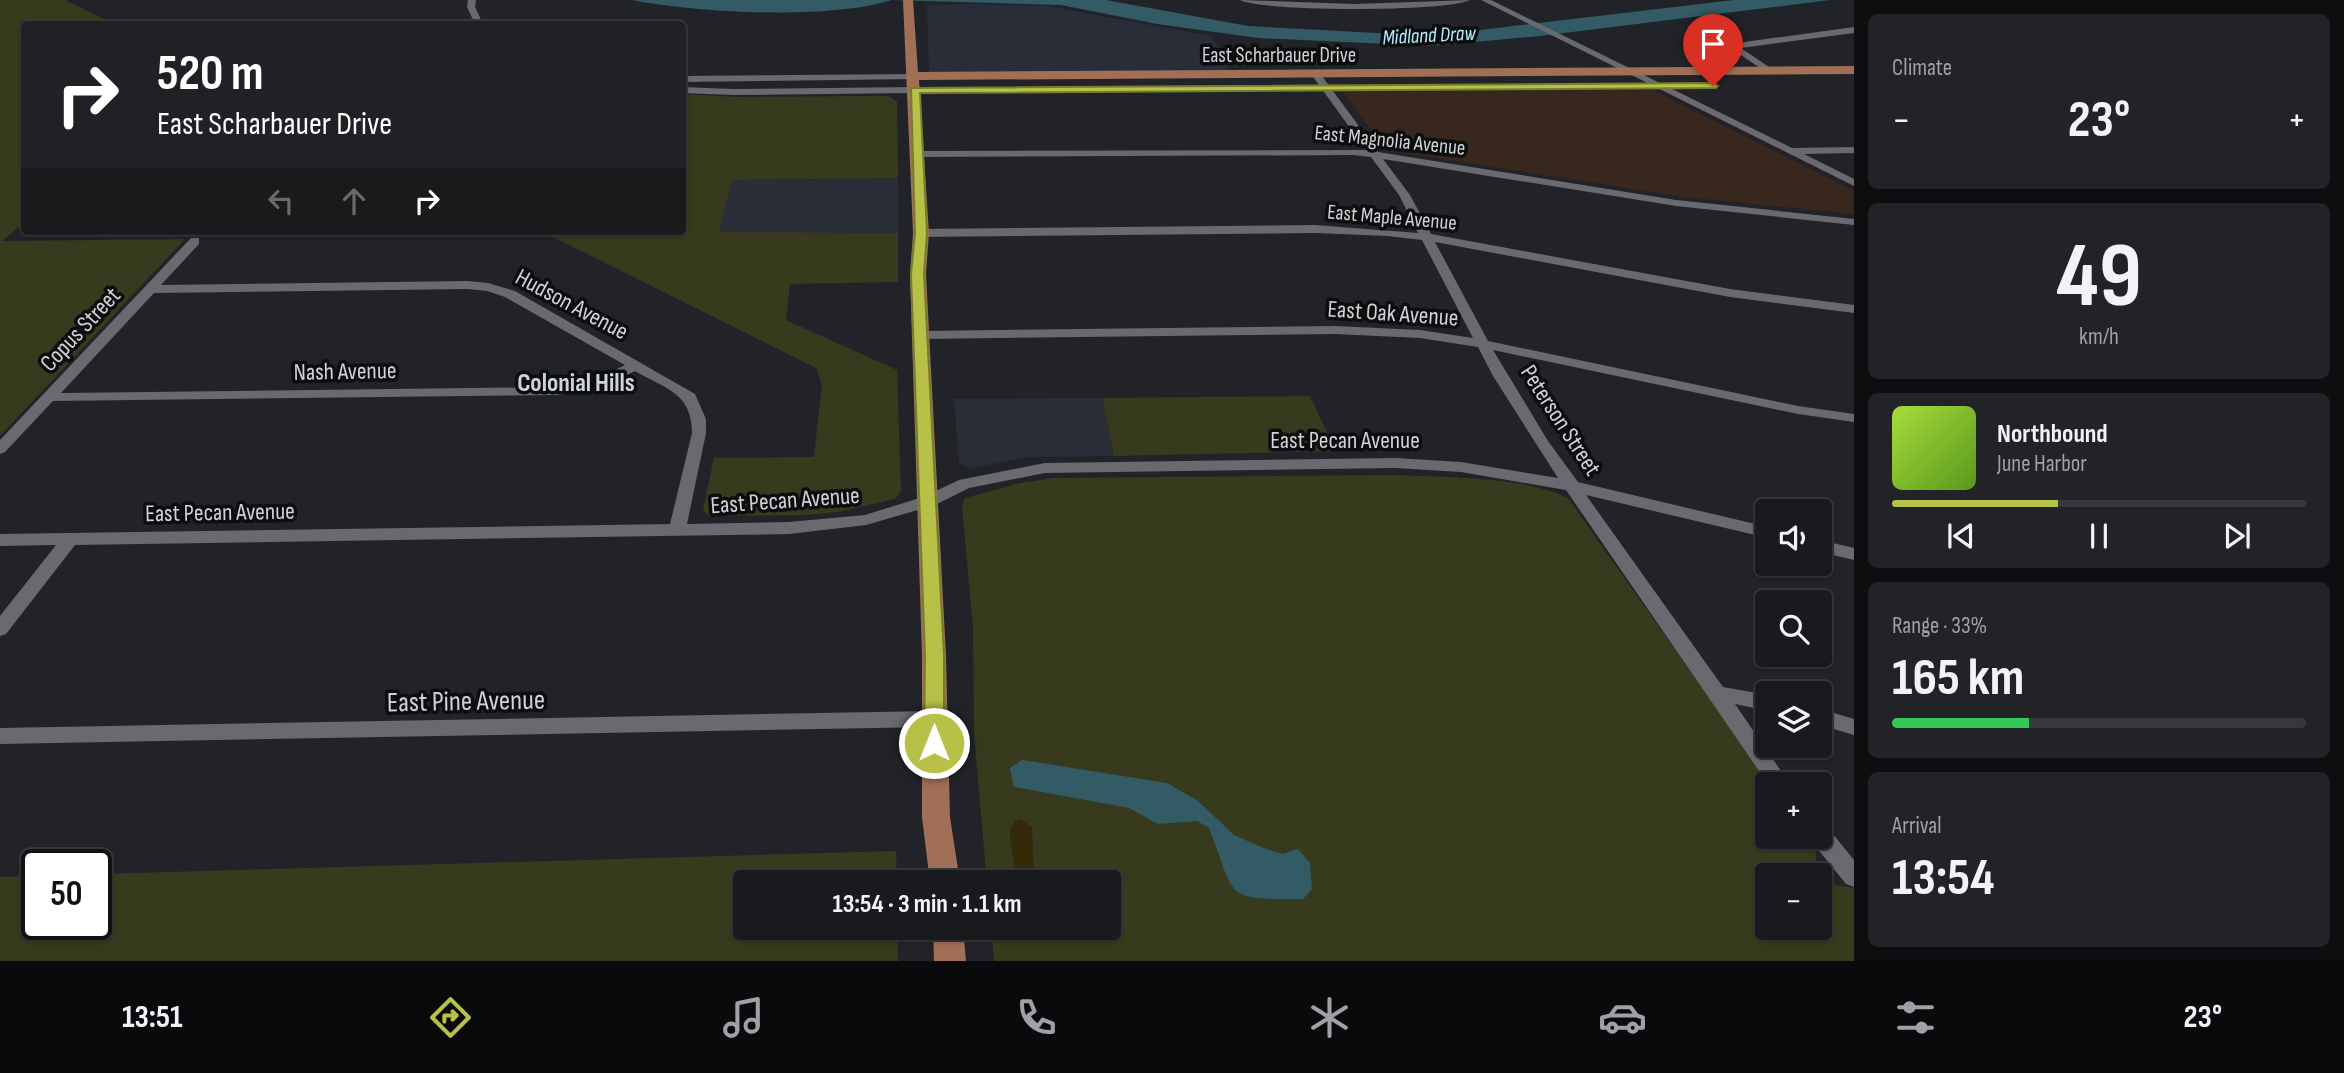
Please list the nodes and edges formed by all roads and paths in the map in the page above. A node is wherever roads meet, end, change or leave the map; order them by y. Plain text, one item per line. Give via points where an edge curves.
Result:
1 (472, 0) edge
2 (908, 0) edge
3 (1244, 0) edge
4 (1466, 0) edge
5 (1485, 0) edge
6 (478, 21) edge
7 (1854, 30) edge
8 (1854, 70) edge
9 (1769, 71) junction
10 (1629, 72) junction
11 (686, 79) edge
12 (919, 85) junction
13 (1323, 85) junction
14 (1632, 86) dead end
15 (1659, 86) junction
16 (1686, 86) dead end
17 (686, 90) edge
18 (1854, 150) edge
19 (1791, 151) junction
20 (918, 154) junction
21 (1375, 154) junction
22 (1854, 183) edge
23 (1854, 222) edge
24 (921, 233) junction
25 (1429, 237) junction
26 (195, 241) dead end
27 (151, 289) junction
28 (1854, 309) edge
29 (921, 335) junction
30 (1483, 343) junction
31 (637, 365) junction
32 (49, 397) junction
33 (1854, 418) edge
34 (0, 449) edge
35 (1572, 486) junction
36 (929, 501) junction
37 (677, 530) junction
38 (1755, 530) edge
39 (70, 539) junction
40 (0, 540) edge
41 (1832, 549) edge
42 (1854, 554) edge
43 (0, 629) edge
44 (1717, 693) junction
45 (1755, 700) edge
46 (933, 719) junction
47 (1832, 721) edge
48 (1854, 727) edge
49 (0, 736) edge
50 (1772, 772) edge
51 (1831, 849) edge
52 (944, 870) edge
53 (1854, 877) edge
54 (949, 940) edge
55 (950, 961) edge

1 - 6 street
2 - 12 main road
3 - 4 street via 1369,7
5 - 10 street
7 - 9 street via 1737,46
8 - 9 main road, East Scharbauer Drive
9 - 10 main road, East Scharbauer Drive
10 - 13 main road, East Scharbauer Drive
10 - 15 street
11 - 12 street
12 - 13 main road, East Scharbauer Drive
12 - 17 street
12 - 20 main road
13 - 21 street, Peterson Street
14 - 15 main road
15 - 16 main road
15 - 19 street
18 - 19 street
19 - 22 street
20 - 21 street, East Magnolia Avenue via 1309,150
20 - 24 main road
21 - 23 street, East Magnolia Avenue via 1676,203
21 - 25 street, Peterson Street
24 - 25 street, East Maple Avenue via 1315,229
24 - 29 main road via 917,260
25 - 28 street, East Maple Avenue via 1693,287
25 - 30 street, Peterson Street
26 - 27 street, Copus Street
27 - 31 street, Hudson Avenue via 488,287 510,294
27 - 32 street, Copus Street
29 - 30 street, East Oak Avenue via 1350,330
29 - 36 main road
30 - 33 street, East Oak Avenue
30 - 35 street, Peterson Street
31 - 32 street, Nash Avenue via 599,383 559,391
31 - 37 street, Hudson Avenue via 684,391 696,406 698,437
32 - 34 street, Copus Street
35 - 36 street, East Pecan Avenue via 1461,467 1395,463 1074,467 972,482
35 - 38 street, East Pecan Avenue
35 - 44 street, Peterson Street
36 - 37 street, East Pecan Avenue via 837,525
36 - 46 main road
37 - 39 street, East Pecan Avenue
39 - 40 street, East Pecan Avenue
39 - 43 street
41 - 42 street
44 - 45 street
44 - 50 street, Peterson Street
46 - 49 street, East Pine Avenue
46 - 52 main road via 936,817
47 - 48 street
51 - 53 street
54 - 55 main road

